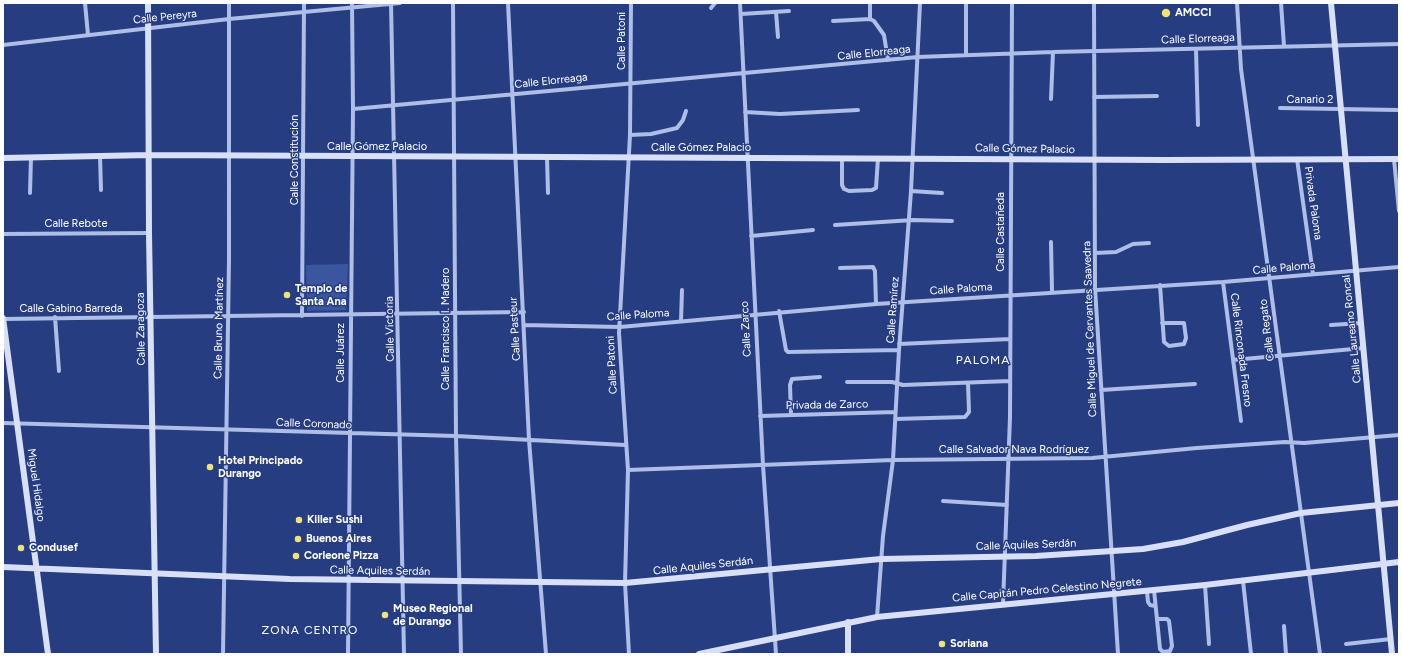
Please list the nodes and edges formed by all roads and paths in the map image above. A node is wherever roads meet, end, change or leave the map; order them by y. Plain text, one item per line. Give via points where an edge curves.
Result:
1 (85, 3) edge
2 (148, 3) edge
3 (229, 3) edge
4 (304, 3) edge
5 (391, 3) edge
6 (400, 3) edge
7 (453, 3) edge
8 (508, 3) edge
9 (631, 3) edge
10 (715, 3) edge
11 (740, 3) edge
12 (870, 3) edge
13 (920, 3) edge
14 (966, 3) edge
15 (1012, 3) edge
16 (1094, 3) edge
17 (1237, 3) edge
18 (1281, 3) edge
19 (1331, 3) edge
20 (352, 5) edge
21 (711, 8) dead end
22 (789, 11) dead end
23 (304, 12) junction
24 (776, 12) junction
25 (741, 14) junction
26 (229, 19) junction
27 (870, 19) junction
28 (833, 21) dead end
29 (149, 28) junction
30 (88, 35) junction
31 (778, 37) dead end
32 (1399, 44) edge
33 (3, 45) edge
34 (1335, 45) junction
35 (1284, 46) junction
36 (1240, 47) junction
37 (1196, 49) junction
38 (1094, 51) junction
39 (1053, 52) junction
40 (1012, 53) junction
41 (966, 54) junction
42 (918, 57) junction
43 (888, 60) junction
44 (744, 74) junction
45 (631, 82) junction
46 (512, 94) junction
47 (1157, 96) dead end
48 (1094, 97) junction
49 (454, 99) junction
50 (1051, 99) dead end
51 (394, 105) junction
52 (1280, 108) dead end
53 (353, 109) junction
54 (1341, 109) junction
55 (858, 110) dead end
56 (1398, 110) dead end
57 (686, 111) dead end
58 (746, 112) junction
59 (1198, 125) dead end
60 (630, 135) junction
61 (149, 155) junction
62 (100, 156) junction
63 (229, 156) junction
64 (31, 157) junction
65 (304, 157) junction
66 (352, 157) junction
67 (396, 157) junction
68 (454, 157) junction
69 (514, 157) junction
70 (547, 157) junction
71 (629, 157) junction
72 (3, 158) edge
73 (748, 158) junction
74 (842, 158) junction
75 (878, 158) junction
76 (913, 158) junction
77 (1345, 158) junction
78 (1011, 159) junction
79 (1253, 159) junction
80 (1297, 159) junction
81 (1396, 159) edge
82 (1094, 160) junction
83 (101, 190) dead end
84 (911, 191) junction
85 (30, 193) dead end
86 (548, 193) dead end
87 (942, 193) dead end
88 (1399, 211) edge
89 (909, 220) junction
90 (952, 221) dead end
91 (835, 225) dead end
92 (813, 230) dead end
93 (3, 234) edge
94 (149, 234) junction
95 (751, 236) junction
96 (1051, 242) dead end
97 (1149, 243) dead end
98 (1095, 253) junction
99 (1399, 267) edge
100 (840, 268) dead end
101 (1356, 271) junction
102 (1313, 274) junction
103 (1270, 278) junction
104 (1223, 282) junction
105 (1160, 286) junction
106 (1095, 288) junction
107 (682, 290) dead end
108 (1052, 291) junction
109 (1010, 294) junction
110 (902, 302) junction
111 (876, 304) junction
112 (524, 312) junction
113 (454, 313) junction
114 (779, 313) junction
115 (754, 314) junction
116 (398, 315) junction
117 (302, 316) junction
118 (350, 316) junction
119 (229, 317) junction
120 (55, 318) junction
121 (151, 318) junction
122 (3, 319) edge
123 (681, 321) junction
124 (1162, 323) junction
125 (1361, 324) junction
126 (524, 325) junction
127 (1330, 325) dead end
128 (620, 327) junction
129 (1010, 339) junction
130 (899, 344) junction
131 (1364, 348) junction
132 (899, 350) junction
133 (1279, 356) junction
134 (1234, 360) junction
135 (59, 371) dead end
136 (820, 377) dead end
137 (1010, 381) junction
138 (847, 382) dead end
139 (897, 383) junction
140 (968, 383) junction
141 (1195, 384) dead end
142 (1101, 390) junction
143 (895, 412) junction
144 (791, 415) junction
145 (760, 416) junction
146 (895, 419) junction
147 (1241, 421) dead end
148 (3, 423) edge
149 (17, 423) junction
150 (153, 428) junction
151 (227, 430) junction
152 (350, 434) junction
153 (401, 435) junction
154 (1399, 435) edge
155 (456, 436) junction
156 (1372, 438) junction
157 (529, 440) junction
158 (1290, 442) junction
159 (625, 444) junction
160 (1105, 458) junction
161 (1009, 459) junction
162 (893, 460) junction
163 (763, 465) junction
164 (628, 470) junction
165 (943, 501) dead end
166 (1399, 503) edge
167 (1007, 505) junction
168 (1378, 505) junction
169 (1301, 513) junction
170 (1110, 552) junction
171 (1005, 557) junction
172 (881, 559) junction
173 (1399, 562) edge
174 (1384, 564) junction
175 (3, 567) edge
176 (37, 569) junction
177 (769, 569) junction
178 (155, 573) junction
179 (1310, 573) junction
180 (224, 576) junction
181 (347, 581) junction
182 (459, 581) junction
183 (1243, 581) junction
184 (402, 582) junction
185 (540, 583) junction
186 (625, 583) junction
187 (1205, 585) junction
188 (1154, 590) junction
189 (1147, 591) junction
190 (1113, 594) junction
191 (1003, 604) junction
192 (1155, 606) junction
193 (876, 617) junction
194 (1157, 619) junction
195 (848, 622) junction
196 (1284, 626) dead end
197 (775, 638) junction
198 (1391, 639) junction
199 (1209, 644) dead end
200 (1346, 644) dead end
201 (48, 654) edge
202 (156, 654) edge
203 (223, 654) edge
204 (348, 654) edge
205 (404, 654) edge
206 (461, 654) edge
207 (546, 654) edge
208 (629, 654) edge
209 (699, 654) edge
210 (776, 654) edge
211 (848, 654) edge
212 (1118, 654) edge
213 (1251, 654) edge
214 (1286, 654) edge
215 (1320, 654) edge
216 (1392, 654) edge

1 - 30 street
2 - 29 street, Calle Zaragoza
3 - 26 street, Calle Bruno Martínez
4 - 23 street, Calle Constitución
5 - 6 street, Calle Pereyra
5 - 20 street, Calle Pereyra
5 - 51 street, Calle Victoria
7 - 49 street, Calle Francisco I. Madero
8 - 46 street, Calle Pasteur
9 - 45 street, Calle Patoni
10 - 21 street
11 - 25 street, Calle Zarco
12 - 27 street
13 - 42 street, Calle Ramírez
14 - 41 street
15 - 40 street, Calle Castañeda
16 - 38 street, Calle Miguel de Cervantes Saavedra
17 - 36 street, Calle Regato
18 - 35 street
19 - 34 street, Calle Laureano Roncal
20 - 23 street, Calle Pereyra
20 - 53 street, Calle Juárez
22 - 24 street
23 - 26 street, Calle Pereyra
23 - 65 street, Calle Constitución
24 - 25 street
24 - 31 street
25 - 44 street, Calle Zarco
26 - 29 street, Calle Pereyra
26 - 63 street, Calle Bruno Martínez
27 - 28 street
27 - 43 street via 882,30
29 - 30 street, Calle Pereyra
29 - 61 street, Calle Zaragoza
30 - 33 street, Calle Pereyra
32 - 34 street, Calle Elorreaga
34 - 35 street, Calle Elorreaga
34 - 54 street, Calle Laureano Roncal
35 - 36 street, Calle Elorreaga
36 - 37 street, Calle Elorreaga
36 - 79 street, Calle Regato
37 - 38 street, Calle Elorreaga
37 - 59 street
38 - 39 street, Calle Elorreaga
38 - 48 street, Calle Miguel de Cervantes Saavedra
39 - 40 street, Calle Elorreaga
39 - 50 street
40 - 41 street, Calle Elorreaga
40 - 78 street, Calle Castañeda
41 - 42 street, Calle Elorreaga
42 - 43 street, Calle Elorreaga
42 - 76 street, Calle Ramírez
43 - 44 street, Calle Elorreaga
44 - 45 street, Calle Elorreaga
44 - 58 street, Calle Zarco
45 - 46 street, Calle Elorreaga
45 - 60 street, Calle Patoni
46 - 49 street, Calle Elorreaga
46 - 69 street, Calle Pasteur
47 - 48 street
48 - 82 street, Calle Miguel de Cervantes Saavedra
49 - 51 street, Calle Elorreaga
49 - 68 street, Calle Francisco I. Madero
51 - 53 street, Calle Elorreaga
51 - 67 street, Calle Victoria
52 - 54 street, Canario 2
53 - 66 street, Calle Juárez
54 - 56 street, Canario 2
54 - 77 street, Calle Laureano Roncal
55 - 58 street via 780,114
57 - 60 street via 677,128 651,134
58 - 73 street, Calle Zarco
60 - 71 street, Calle Patoni
61 - 62 street, Calle Gómez Palacio
61 - 63 street, Calle Gómez Palacio
61 - 94 street, Calle Zaragoza
62 - 64 street, Calle Gómez Palacio
62 - 83 street
63 - 65 street, Calle Gómez Palacio
63 - 119 street, Calle Bruno Martínez
64 - 72 street, Calle Gómez Palacio
64 - 85 street
65 - 66 street, Calle Gómez Palacio
65 - 117 street, Calle Constitución
66 - 67 street, Calle Gómez Palacio
66 - 118 street, Calle Juárez
67 - 68 street, Calle Gómez Palacio
67 - 116 street, Calle Victoria
68 - 69 street, Calle Gómez Palacio
68 - 113 street, Calle Francisco I. Madero
69 - 70 street, Calle Gómez Palacio
69 - 112 street, Calle Pasteur
70 - 71 street, Calle Gómez Palacio
70 - 86 street
71 - 73 street, Calle Gómez Palacio
71 - 128 street, Calle Patoni
73 - 74 street, Calle Gómez Palacio
73 - 95 street, Calle Zarco
74 - 75 street, Calle Gómez Palacio
74 - 75 street via 842,185 849,191 876,188
75 - 76 street, Calle Gómez Palacio
76 - 78 street, Calle Gómez Palacio
76 - 84 street, Calle Ramírez
77 - 80 street, Calle Gómez Palacio
77 - 81 street, Calle Gómez Palacio
77 - 101 street, Calle Laureano Roncal
78 - 82 street, Calle Gómez Palacio
78 - 109 street, Calle Castañeda
79 - 80 street, Calle Gómez Palacio
79 - 82 street, Calle Gómez Palacio
79 - 103 street, Calle Regato
80 - 102 street, Privada Paloma
81 - 88 street
82 - 98 street, Calle Miguel de Cervantes Saavedra
84 - 87 street
84 - 89 street, Calle Ramírez
89 - 90 street
89 - 91 street
89 - 110 street, Calle Ramírez
92 - 95 street
93 - 94 street, Calle Rebote
94 - 121 street, Calle Zaragoza
95 - 115 street, Calle Zarco
96 - 108 street
97 - 98 street via 1133,244 1116,252
98 - 106 street, Calle Miguel de Cervantes Saavedra
99 - 101 street, Calle Paloma
100 - 111 street via 871,266 874,269
101 - 102 street, Calle Paloma
101 - 125 street, Calle Laureano Roncal
102 - 103 street, Calle Paloma
103 - 104 street, Calle Paloma
103 - 133 street, Calle Regato
104 - 105 street, Calle Paloma
104 - 134 street, Calle Rinconada Fresno
105 - 106 street, Calle Paloma
105 - 124 street
106 - 108 street, Calle Paloma
106 - 142 street, Calle Miguel de Cervantes Saavedra
107 - 123 street
108 - 109 street, Calle Paloma
109 - 110 street, Calle Paloma
109 - 129 street, Calle Castañeda
110 - 111 street, Calle Paloma
110 - 130 street, Calle Ramírez
111 - 114 street, Calle Paloma
112 - 113 street, Calle Gabino Barreda
112 - 126 street, Calle Pasteur
113 - 116 street, Calle Gabino Barreda
113 - 155 street, Calle Francisco I. Madero
114 - 115 street, Calle Paloma
114 - 132 street via 786,352
115 - 123 street, Calle Paloma
115 - 145 street, Calle Zarco
116 - 118 street, Calle Gabino Barreda
116 - 153 street, Calle Victoria
117 - 118 street, Calle Gabino Barreda
117 - 119 street, Calle Gabino Barreda
118 - 152 street, Calle Juárez
119 - 121 street, Calle Gabino Barreda
119 - 151 street, Calle Bruno Martínez
120 - 121 street, Calle Gabino Barreda
120 - 122 street, Calle Gabino Barreda
120 - 135 street
121 - 150 street, Calle Zaragoza
122 - 149 street, Miguel Hidalgo
123 - 128 street, Calle Paloma
124 - 124 street via 1164,344 1184,344 1184,324
125 - 127 street
125 - 131 street, Calle Laureano Roncal
126 - 128 street, Calle Paloma
126 - 157 street, Calle Pasteur
128 - 159 street, Calle Patoni
129 - 130 street
129 - 137 street, Calle Castañeda
130 - 132 street, Calle Ramírez
131 - 133 street
131 - 156 street, Calle Laureano Roncal
132 - 139 street, Calle Ramírez
133 - 134 street
133 - 158 street, Calle Regato
134 - 147 street, Calle Rinconada Fresno
136 - 144 street via 792,379
137 - 140 street
137 - 161 street, Calle Castañeda
138 - 139 street
139 - 140 street
139 - 143 street, Calle Ramírez
140 - 146 street via 967,415
141 - 142 street
142 - 160 street, Calle Miguel de Cervantes Saavedra
143 - 144 street, Privada de Zarco
143 - 146 street, Calle Ramírez
144 - 145 street, Privada de Zarco
145 - 163 street, Calle Zarco
146 - 162 street, Calle Ramírez
148 - 149 street, Calle Coronado
149 - 150 street, Calle Coronado
149 - 176 street, Miguel Hidalgo
150 - 151 street, Calle Coronado
150 - 178 street, Calle Zaragoza
151 - 152 street, Calle Coronado
151 - 180 street, Calle Bruno Martínez
152 - 153 street, Calle Coronado
152 - 181 street, Calle Juárez
153 - 155 street, Calle Coronado
153 - 184 street, Calle Victoria
154 - 156 street, Calle Salvador Nava Rodríguez
155 - 157 street, Calle Coronado
155 - 182 street, Calle Francisco I. Madero
156 - 158 street, Calle Salvador Nava Rodríguez
156 - 168 street, Calle Laureano Roncal
157 - 159 street, Calle Coronado
157 - 185 street, Calle Pasteur
158 - 160 street, Calle Salvador Nava Rodríguez via 1197,448
158 - 169 street, Calle Regato
159 - 164 street, Calle Patoni
160 - 161 street, Calle Salvador Nava Rodríguez
160 - 170 street, Calle Miguel de Cervantes Saavedra
161 - 162 street, Calle Salvador Nava Rodríguez
161 - 167 street, Calle Castañeda
162 - 163 street, Calle Salvador Nava Rodríguez
162 - 172 street, Calle Ramírez
163 - 164 street, Calle Salvador Nava Rodríguez
163 - 177 street, Calle Zarco
164 - 186 street, Calle Patoni
165 - 167 street
166 - 168 street, Calle Aquiles Serdán
167 - 171 street, Calle Castañeda
168 - 169 street, Calle Aquiles Serdán
168 - 174 street, Calle Laureano Roncal
169 - 170 street, Calle Aquiles Serdán via 1247,524 1170,545
169 - 179 street, Calle Regato
170 - 171 street, Calle Aquiles Serdán
170 - 190 street, Calle Miguel de Cervantes Saavedra
171 - 172 street, Calle Aquiles Serdán
171 - 191 street, Calle Castañeda
172 - 177 street, Calle Aquiles Serdán
172 - 193 street, Calle Ramírez
173 - 174 street, Calle Capitán Pedro Celestino Negrete
174 - 179 street, Calle Capitán Pedro Celestino Negrete
174 - 198 street, Calle Laureano Roncal
175 - 176 street, Calle Aquiles Serdán
176 - 178 street, Calle Aquiles Serdán
176 - 201 street, Miguel Hidalgo
177 - 186 street, Calle Aquiles Serdán
177 - 197 street, Calle Zarco
178 - 180 street, Calle Aquiles Serdán
178 - 202 street, Calle Zaragoza
179 - 183 street, Calle Capitán Pedro Celestino Negrete
179 - 215 street, Calle Regato
180 - 181 street, Calle Aquiles Serdán
180 - 203 street, Calle Bruno Martínez
181 - 184 street, Calle Aquiles Serdán
181 - 204 street, Calle Juárez
182 - 184 street, Calle Aquiles Serdán
182 - 185 street, Calle Aquiles Serdán
182 - 206 street, Calle Francisco I. Madero
183 - 187 street, Calle Capitán Pedro Celestino Negrete
183 - 213 street
184 - 205 street, Calle Victoria
185 - 186 street, Calle Aquiles Serdán
185 - 207 street, Calle Pasteur
186 - 208 street, Calle Patoni
187 - 188 street, Calle Capitán Pedro Celestino Negrete
187 - 199 street
188 - 189 street, Calle Capitán Pedro Celestino Negrete
188 - 192 street
189 - 190 street, Calle Capitán Pedro Celestino Negrete
189 - 192 street via 1148,602
190 - 191 street, Calle Capitán Pedro Celestino Negrete
190 - 212 street, Calle Miguel de Cervantes Saavedra
191 - 193 street, Calle Capitán Pedro Celestino Negrete
192 - 194 street
193 - 195 street, Calle Capitán Pedro Celestino Negrete
194 - 194 street via 1160,649 1163,652 1170,651 1170,621
195 - 197 street, Calle Capitán Pedro Celestino Negrete
195 - 211 street
196 - 214 street
197 - 209 street, Calle Capitán Pedro Celestino Negrete
197 - 210 street, Calle Zarco
198 - 200 street
198 - 216 street, Calle Laureano Roncal

